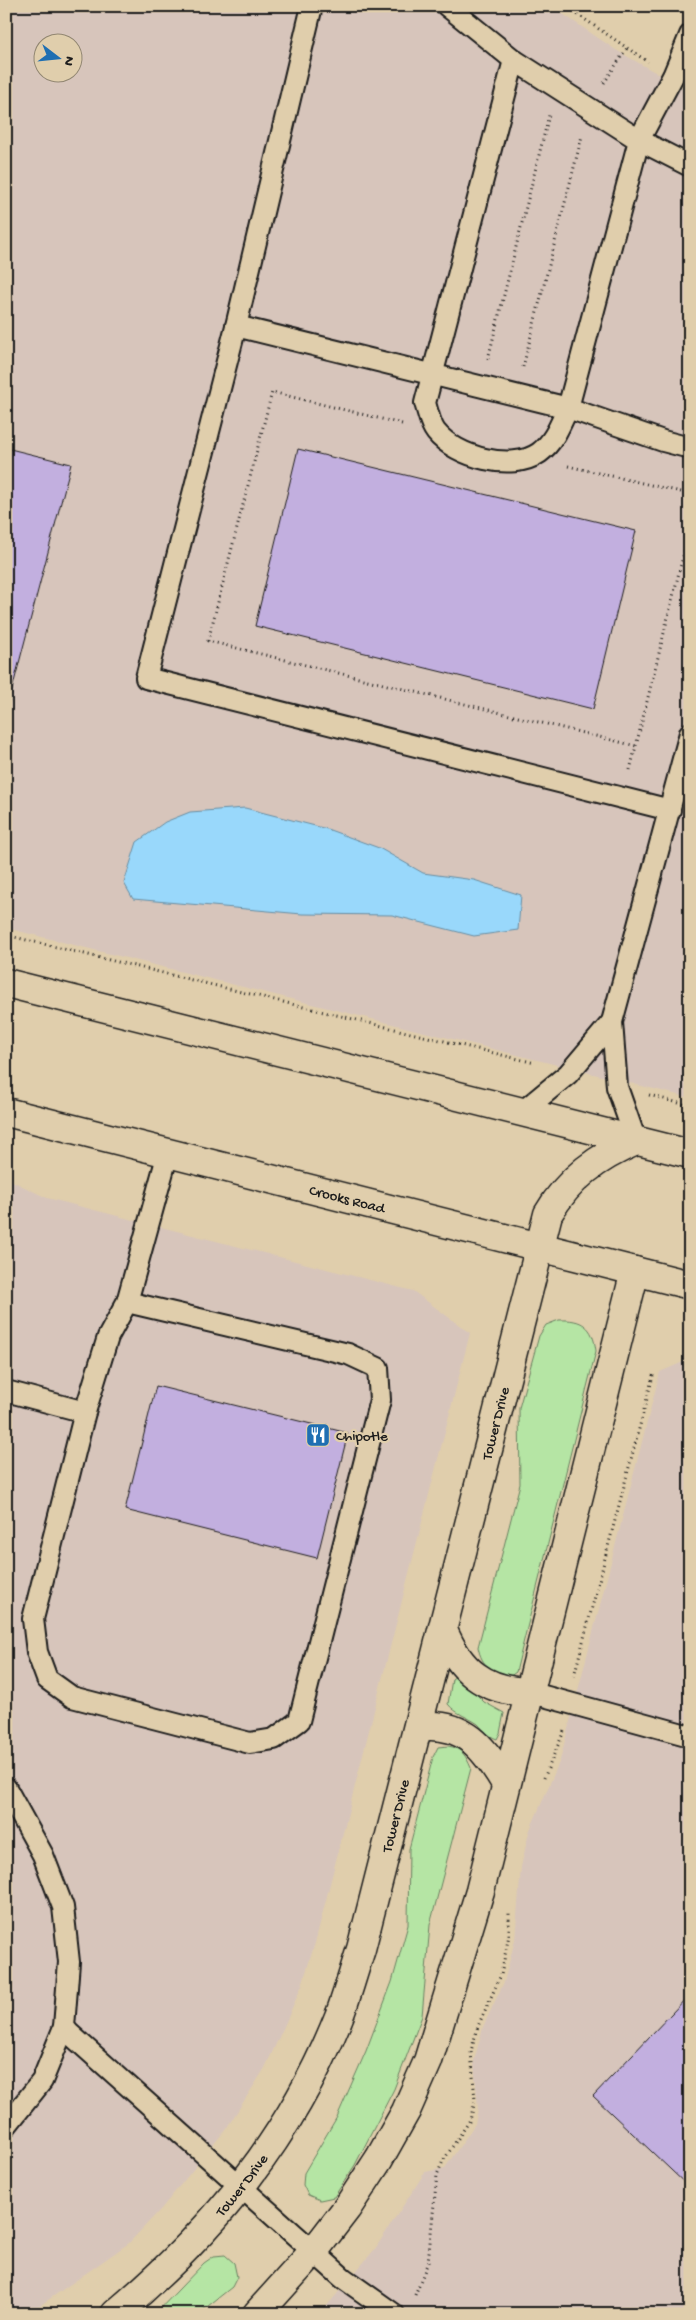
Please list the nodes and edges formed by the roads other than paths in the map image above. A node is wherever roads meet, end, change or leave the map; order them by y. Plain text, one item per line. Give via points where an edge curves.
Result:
1 (312, 6) edge
2 (447, 6) edge
3 (690, 34) edge
4 (514, 60) junction
5 (639, 140) junction
6 (690, 166) edge
7 (236, 326) junction
8 (432, 375) junction
9 (568, 408) junction
10 (690, 448) edge
11 (690, 733) edge
12 (670, 810) junction
13 (6, 983) edge
14 (612, 1022) junction
15 (6, 1112) edge
16 (522, 1112) junction
17 (636, 1141) junction
18 (168, 1153) junction
19 (690, 1154) edge
20 (540, 1248) junction
21 (635, 1271) junction
22 (690, 1285) edge
23 (127, 1302) junction
24 (6, 1392) edge
25 (86, 1412) junction
26 (443, 1630) junction
27 (529, 1692) junction
28 (418, 1727) junction
29 (690, 1736) edge
30 (506, 1784) junction
31 (6, 1788) edge
32 (64, 2027) junction
33 (6, 2126) edge
34 (242, 2187) junction
35 (314, 2251) junction
36 (115, 2314) edge
37 (257, 2314) edge
38 (394, 2314) edge

1 - 7 lane
2 - 4 lane
3 - 5 lane via 673,76
4 - 5 lane
4 - 8 lane
5 - 6 lane
5 - 9 lane
7 - 8 lane
7 - 12 lane via 146,678
8 - 9 lane
8 - 9 lane via 426,403 435,431 459,449 490,460 524,462 539,453 552,441
9 - 10 lane
11 - 12 lane
12 - 14 lane
13 - 16 street
14 - 16 lane via 568,1074
14 - 17 lane via 617,1086
15 - 18 street, Crooks Road
16 - 17 street
17 - 19 street
17 - 20 street, Tower Drive via 610,1152 573,1179 548,1214
18 - 20 street, Crooks Road
18 - 23 lane
20 - 21 street, Crooks Road
20 - 26 street, Tower Drive
21 - 22 street, Crooks Road
21 - 27 street
23 - 25 lane via 108,1337
23 - 25 lane via 348,1354 378,1368 380,1400 299,1721 274,1739 250,1743 111,1708 72,1697 48,1679 37,1652 34,1619
24 - 25 lane
26 - 27 street via 450,1648 475,1676 491,1686
26 - 28 street, Tower Drive
27 - 29 lane
27 - 30 street
28 - 30 street via 433,1725 464,1735 492,1760
28 - 34 street, Tower Drive via 361,1949 340,2013 298,2101
30 - 35 street via 477,1900 428,2061 406,2111 379,2159
31 - 32 lane via 43,1855 63,1907 69,1962
32 - 33 lane via 42,2081
32 - 34 lane
34 - 35 lane
34 - 36 street, Tower Drive via 175,2262
35 - 37 street
35 - 38 lane via 342,2278

